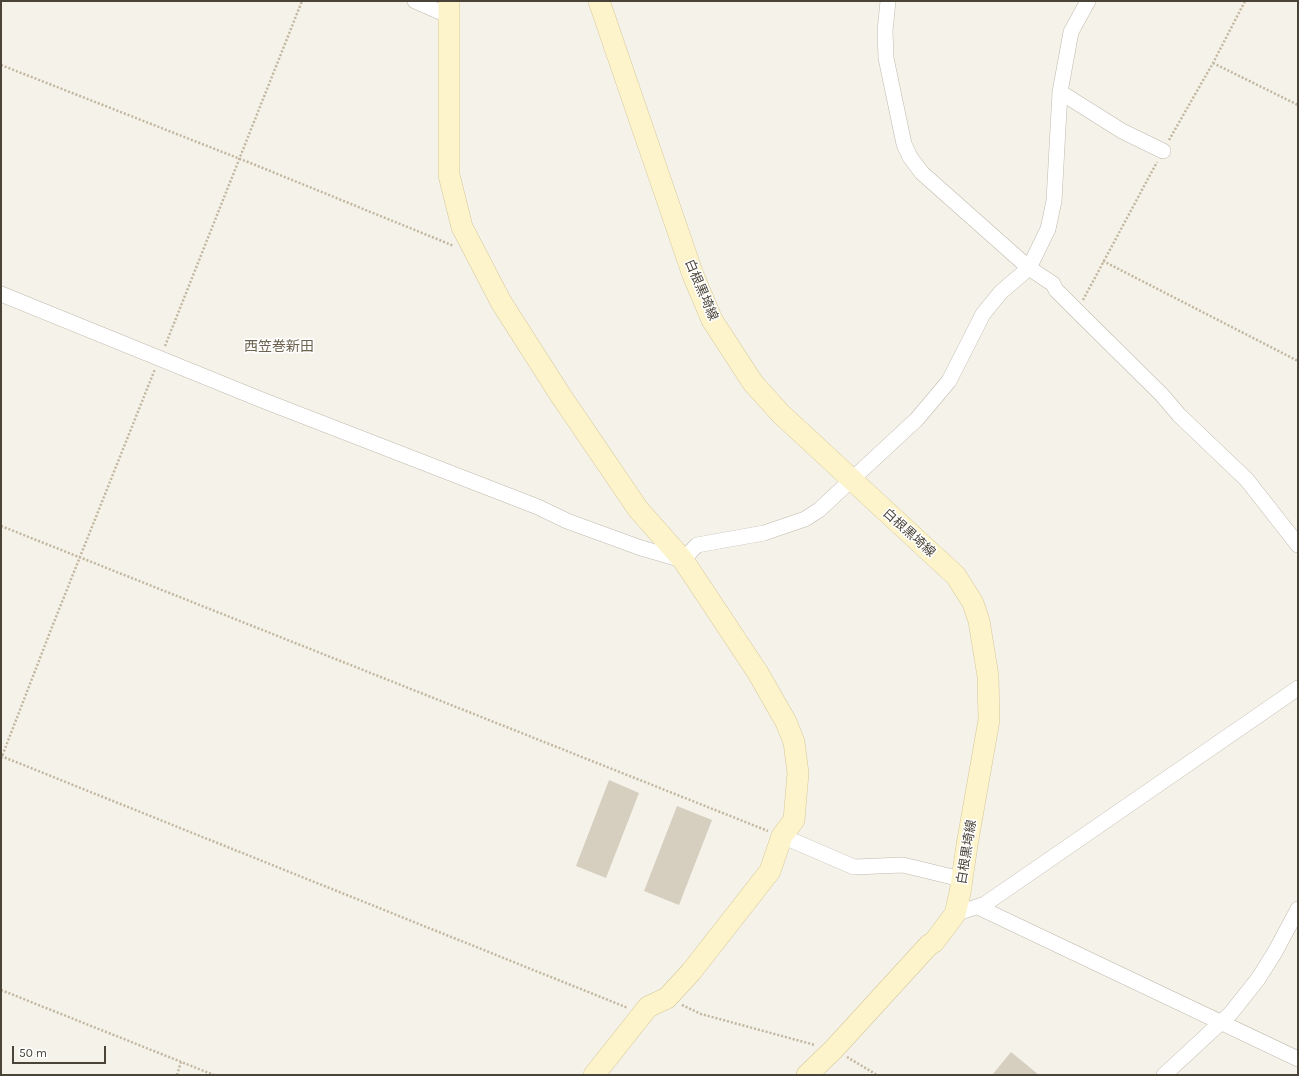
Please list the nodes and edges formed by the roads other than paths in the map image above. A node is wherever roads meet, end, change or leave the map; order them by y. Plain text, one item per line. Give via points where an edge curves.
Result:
1 (415, 1) edge
2 (599, 1) edge
3 (888, 1) edge
4 (1088, 1) edge
5 (449, 8) edge
6 (1060, 92) junction
7 (1163, 151) road end
8 (1029, 268) junction
9 (1, 294) edge
10 (852, 480) junction
11 (1298, 545) edge
12 (682, 560) junction
13 (1298, 688) edge
14 (782, 836) junction
15 (961, 879) junction
16 (978, 907) junction
17 (1298, 910) edge
18 (955, 914) junction
19 (1221, 1022) junction
20 (1298, 1058) edge
21 (594, 1075) edge
22 (807, 1075) edge
23 (1164, 1075) edge

1 - 5 street
2 - 10 main road, 白根黒埼線 via 693,276 712,320 753,383 781,414
3 - 8 street via 886,58 904,144 910,157 922,173
4 - 6 street via 1071,32
5 - 12 main road via 449,175 462,227 501,302 638,509
6 - 7 street via 1122,130
6 - 8 street via 1054,201 1048,229
8 - 10 street via 1001,292 983,314 949,381 917,419
8 - 11 street via 1053,284 1056,290 1247,480
9 - 12 street via 568,521
10 - 12 street via 819,510 805,519 764,532 697,546
10 - 15 main road, 白根黒埼線 via 956,576 973,603 979,621 988,676 989,720
12 - 14 main road via 758,673 786,722 794,742 798,773 794,820
13 - 16 street
14 - 15 street via 854,867 903,865
14 - 21 main road via 770,871 691,972 667,998 648,1007
15 - 18 main road, 白根黒埼線
16 - 18 street
16 - 19 street
17 - 19 street via 1258,979
18 - 22 main road, 白根黒埼線 via 934,942 928,945
19 - 20 street
19 - 23 street

